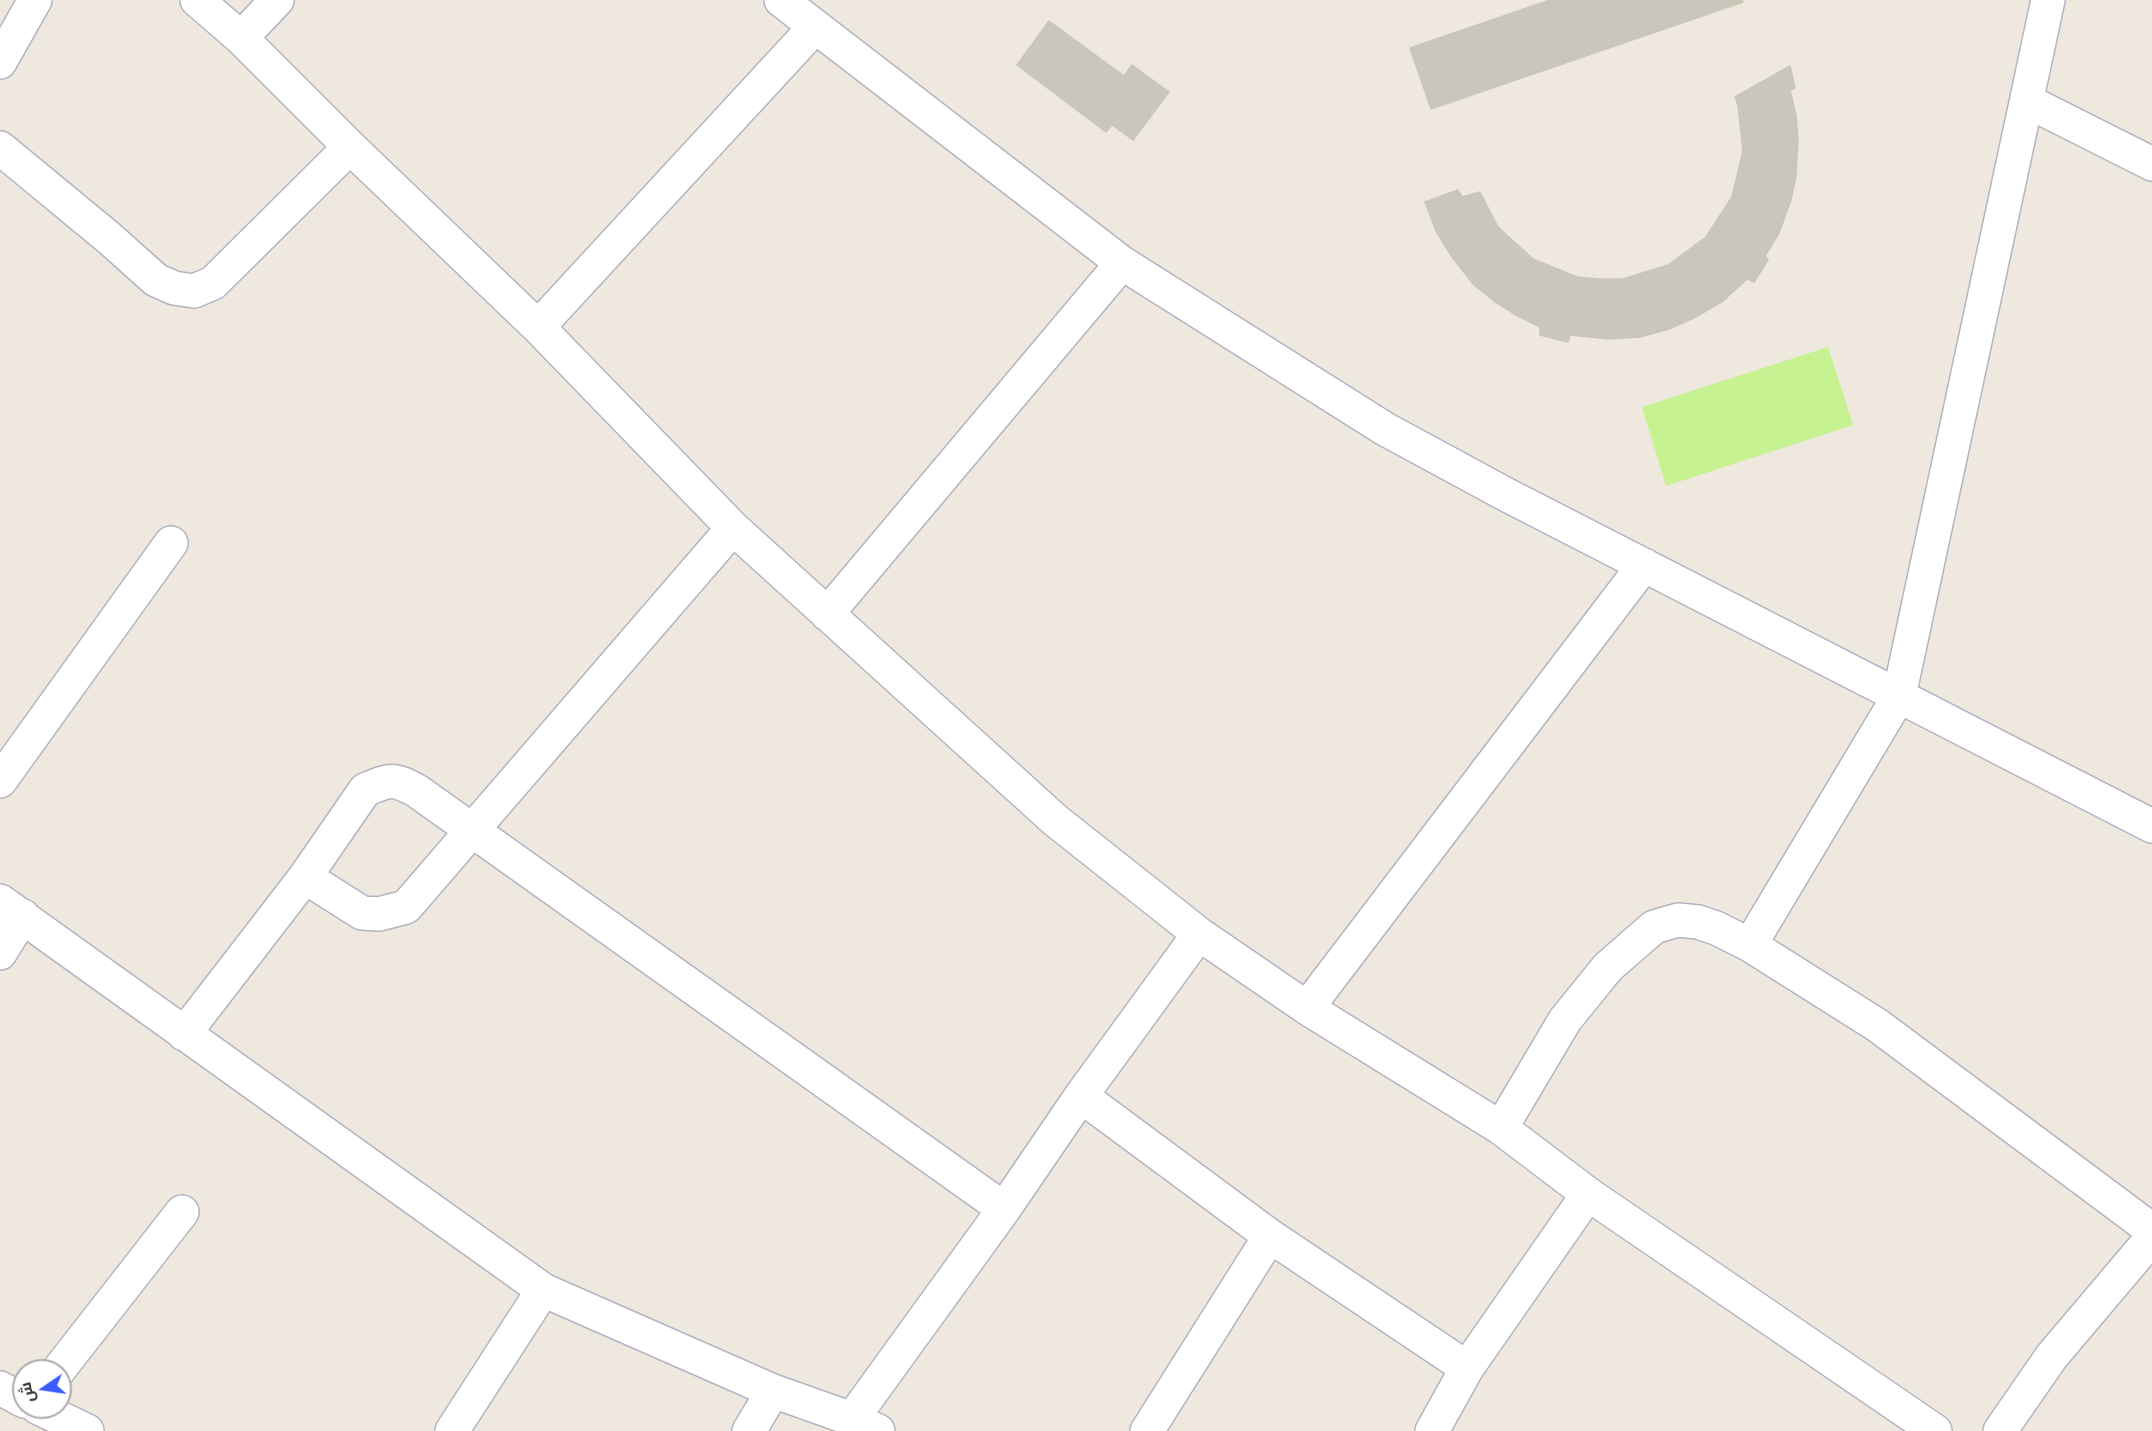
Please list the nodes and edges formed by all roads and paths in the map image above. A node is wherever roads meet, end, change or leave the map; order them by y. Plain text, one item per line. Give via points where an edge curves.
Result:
1 (35, 0) edge
2 (197, 0) edge
3 (277, 0) edge
4 (781, 0) edge
5 (2048, 0) edge
6 (815, 27) junction
7 (241, 38) junction
8 (0, 62) edge
9 (2027, 101) junction
10 (350, 147) junction
11 (0, 148) edge
12 (2152, 164) edge
13 (1122, 263) junction
14 (538, 327) junction
15 (733, 528) junction
16 (171, 543) dead end
17 (1644, 565) junction
18 (827, 614) junction
19 (1899, 696) junction
20 (0, 781) edge
21 (2152, 826) edge
22 (472, 831) junction
23 (305, 877) junction
24 (11, 908) edge
25 (1199, 934) junction
26 (1750, 945) junction
27 (0, 953) edge
28 (1307, 1008) junction
29 (184, 1034) junction
30 (1081, 1096) junction
31 (1501, 1128) junction
32 (1588, 1194) junction
33 (1004, 1209) junction
34 (182, 1212) dead end
35 (2152, 1230) edge
36 (1270, 1236) junction
37 (2152, 1238) edge
38 (543, 1290) junction
39 (67, 1359) edge
40 (1467, 1368) junction
41 (773, 1390) junction
42 (62, 1419) edge
43 (865, 1425) edge
44 (87, 1431) edge
45 (452, 1431) edge
46 (749, 1431) edge
47 (1148, 1431) edge
48 (1432, 1431) edge
49 (1935, 1431) edge
50 (2000, 1431) edge

1 - 8 street
2 - 7 street
3 - 7 street
4 - 6 street
5 - 9 street
6 - 13 street
6 - 14 street
7 - 10 street
9 - 12 street
9 - 19 street
10 - 11 street via 213,283 194,291 156,280
10 - 14 street
13 - 17 street via 1385,429
13 - 18 street
14 - 15 street
15 - 18 street
15 - 22 street
16 - 20 street
17 - 19 street
17 - 28 street
18 - 25 street via 1055,820
19 - 21 street
19 - 26 street
22 - 23 street via 406,907 393,912 362,914
22 - 23 street via 398,780 380,784 365,790
22 - 33 street
23 - 29 street
24 - 27 street
24 - 29 street
25 - 28 street
25 - 30 street
26 - 31 street via 1698,922 1678,920 1654,927 1608,967 1565,1020
26 - 35 street via 1877,1025
28 - 31 street
29 - 38 street
30 - 33 street
30 - 36 street
31 - 32 street
32 - 40 street
32 - 49 street
33 - 43 street
34 - 39 street
36 - 40 street
36 - 47 street
37 - 50 street via 2052,1356
38 - 41 street
38 - 45 street
40 - 48 street
41 - 43 street
41 - 46 street
42 - 44 street

